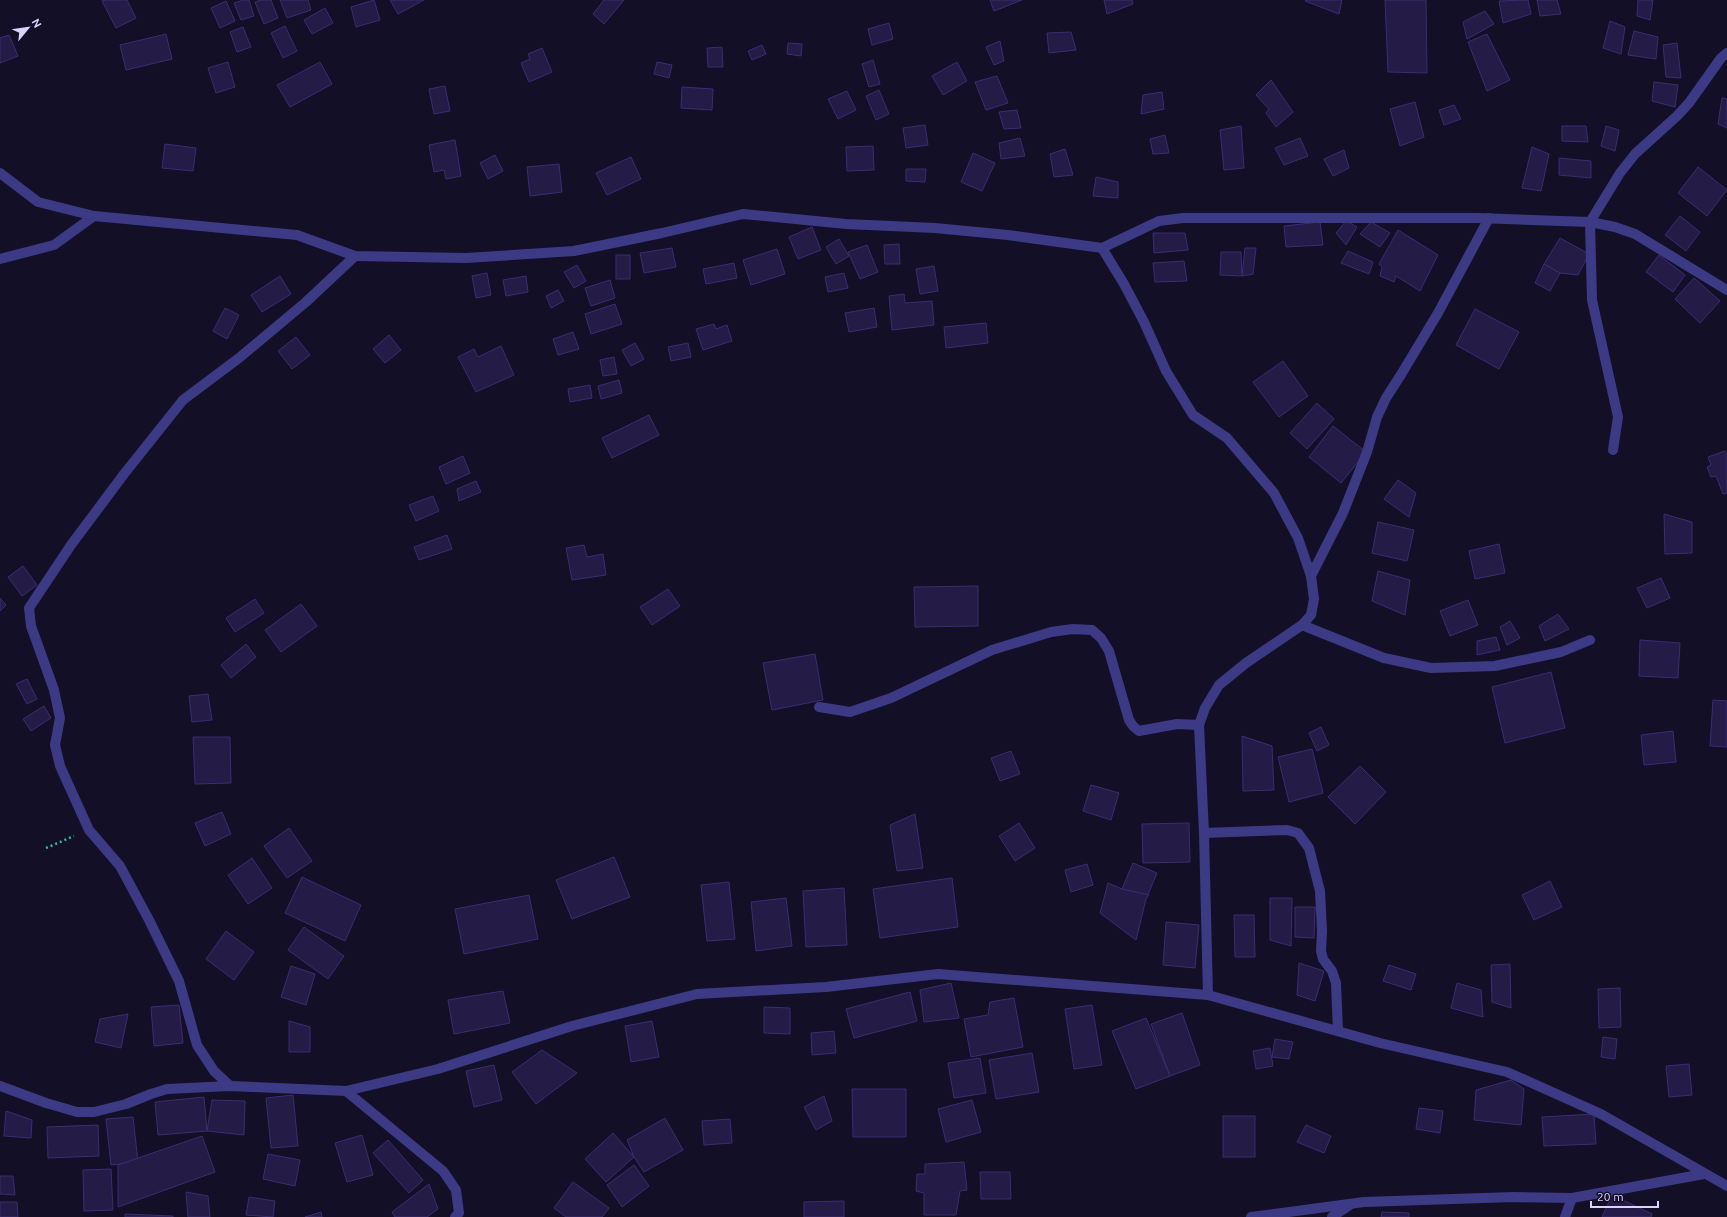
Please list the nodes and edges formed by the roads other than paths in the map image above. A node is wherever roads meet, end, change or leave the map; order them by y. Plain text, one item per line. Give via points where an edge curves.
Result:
1 (1727, 53) edge
2 (0, 173) edge
3 (94, 216) junction
4 (1489, 218) junction
5 (1590, 222) junction
6 (1102, 248) junction
7 (355, 256) junction
8 (0, 259) edge
9 (1727, 290) edge
10 (1613, 450) dead end
11 (1311, 576) junction
12 (1302, 625) junction
13 (1590, 640) dead end
14 (819, 707) dead end
15 (1199, 724) junction
16 (1204, 833) junction
17 (1208, 994) junction
18 (1338, 1031) junction
19 (0, 1086) edge
20 (230, 1086) junction
21 (346, 1091) junction
22 (1704, 1174) junction
23 (1727, 1186) edge
24 (1572, 1198) junction
25 (1352, 1203) junction
26 (1254, 1216) edge
27 (455, 1217) edge
28 (1332, 1217) edge
29 (1565, 1217) edge

1 - 5 street via 1677,116 1635,154 1620,173
2 - 3 street via 38,202
3 - 7 street via 298,236
3 - 8 street via 54,245
4 - 5 street
4 - 6 street via 1183,218 1159,221
4 - 11 street via 1438,313 1386,398 1343,513
5 - 9 street via 1635,234
5 - 10 street via 1592,300 1618,417
6 - 7 street via 1000,234 743,214 574,251 466,258
6 - 11 street via 1127,290 1166,372 1193,415 1227,438 1274,493 1298,538
7 - 20 street via 306,302 239,358 183,400 75,539 29,608 31,626 54,690 60,718 55,745 60,766 89,830 120,866 179,981 197,1045 214,1071
11 - 12 street via 1314,599 1311,615
12 - 13 street via 1384,658 1431,668 1495,666 1561,652
12 - 15 street via 1246,663 1219,685
14 - 15 street via 850,712 891,698 992,650 1051,632 1073,629 1092,630 1101,638 1109,651 1129,720 1139,731 1177,724
15 - 16 street
16 - 17 street
16 - 18 street via 1287,830 1298,833 1309,848 1320,891 1321,951 1336,983
17 - 18 street
17 - 21 street via 938,974 826,987 697,994 572,1026 438,1069
18 - 22 street via 1507,1072 1601,1114
19 - 20 street via 77,1112 94,1112 167,1089
20 - 21 street
21 - 27 street via 443,1171 456,1190 459,1212
22 - 23 street
22 - 24 street
24 - 25 street via 1513,1197
24 - 29 street
25 - 26 street
25 - 28 street

